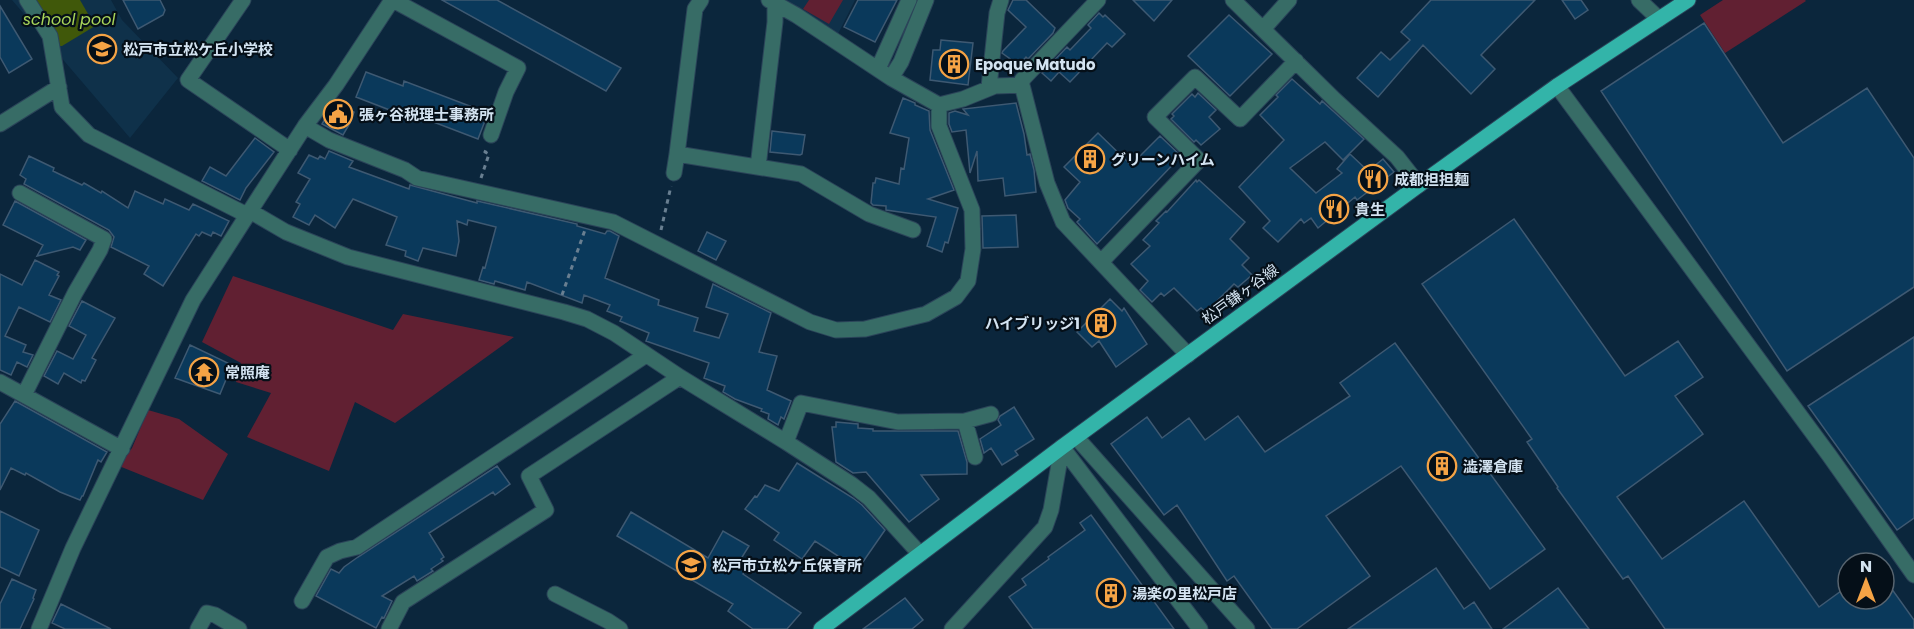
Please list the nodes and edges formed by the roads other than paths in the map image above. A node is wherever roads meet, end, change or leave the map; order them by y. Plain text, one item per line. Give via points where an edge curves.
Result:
1 (27, 0) edge
2 (243, 0) edge
3 (392, 0) edge
4 (701, 0) edge
5 (909, 0) edge
6 (926, 0) edge
7 (1001, 0) edge
8 (1098, 0) edge
9 (1233, 0) edge
10 (1289, 0) edge
11 (1640, 0) edge
12 (1688, 0) edge
13 (772, 2) edge
14 (1659, 19) junction
15 (1263, 29) junction
16 (1296, 61) junction
17 (885, 73) junction
18 (1022, 86) junction
19 (1557, 86) junction
20 (59, 87) junction
21 (989, 87) junction
22 (939, 105) junction
23 (0, 124) edge
24 (305, 126) junction
25 (491, 135) road end
26 (290, 150) junction
27 (677, 154) junction
28 (758, 167) junction
29 (674, 173) road end
30 (1419, 185) junction
31 (20, 193) dead end
32 (249, 213) junction
33 (913, 230) dead end
34 (1101, 262) junction
35 (646, 355) junction
36 (1188, 355) junction
37 (680, 377) junction
38 (0, 382) edge
39 (24, 395) junction
40 (991, 414) dead end
41 (965, 421) junction
42 (1076, 437) junction
43 (786, 441) junction
44 (1062, 447) junction
45 (122, 449) junction
46 (975, 457) dead end
47 (920, 554) junction
48 (1914, 575) edge
49 (555, 594) dead end
50 (302, 601) dead end
51 (39, 629) edge
52 (198, 629) edge
53 (239, 629) edge
54 (389, 629) edge
55 (620, 629) edge
56 (821, 629) edge
57 (952, 629) edge
58 (1200, 629) edge
59 (1247, 629) edge

1 - 20 street via 50,36
2 - 26 street via 188,80
3 - 24 street
3 - 25 street via 518,68
4 - 27 street via 695,9
5 - 17 street
6 - 17 street via 901,62
7 - 21 street
8 - 18 street via 1022,80
9 - 15 street
10 - 15 street
11 - 14 street
12 - 14 main road, 松戸鎌ヶ谷線
13 - 17 street
13 - 28 street via 775,22
14 - 19 main road, 松戸鎌ヶ谷線
15 - 16 street
16 - 30 street via 1397,157
16 - 34 street via 1240,119 1195,77 1155,117 1199,160
17 - 22 street
18 - 21 street
18 - 34 street via 1047,183 1063,222
19 - 30 main road, 松戸鎌ヶ谷線
19 - 48 street
20 - 23 street
20 - 32 street via 62,107 89,135
21 - 22 street
22 - 24 street via 939,126 972,210 973,249 968,281 956,297 926,314 865,329 836,330 810,322 613,222 417,178
24 - 26 street
26 - 32 street
27 - 28 street
27 - 29 street
28 - 33 street via 801,174 869,214
30 - 36 main road, 松戸鎌ヶ谷線
31 - 39 street via 104,239
32 - 35 street via 348,257 587,319
32 - 45 street via 193,300
34 - 36 street
35 - 37 street
35 - 50 street via 357,547 327,557
36 - 42 main road, 松戸鎌ヶ谷線
37 - 43 street
37 - 54 street via 528,476 546,510 403,602
38 - 39 street
39 - 45 street
40 - 41 street
41 - 43 street via 898,422 801,403
41 - 46 street
42 - 44 main road, 松戸鎌ヶ谷線
42 - 59 street
43 - 47 street via 869,498
44 - 47 main road, 松戸鎌ヶ谷線
44 - 57 street via 1045,527
44 - 58 street
45 - 51 street via 73,548
47 - 56 main road, 松戸鎌ヶ谷線
49 - 55 street
52 - 53 street via 207,613

